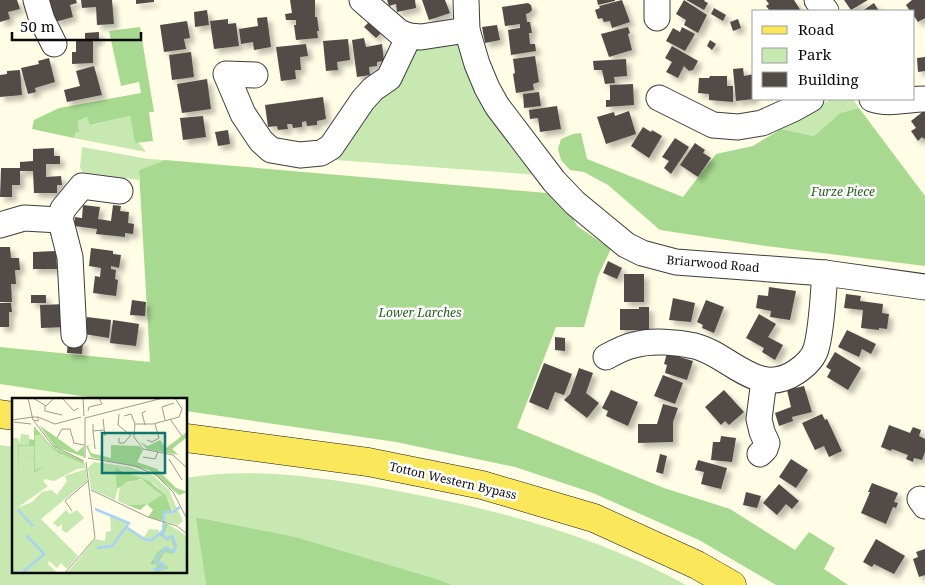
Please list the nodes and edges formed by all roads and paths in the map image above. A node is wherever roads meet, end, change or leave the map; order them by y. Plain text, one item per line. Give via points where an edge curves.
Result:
1 (36, 0) edge
2 (362, 0) edge
3 (466, 0) edge
4 (467, 30) junction
5 (409, 36) junction
6 (54, 44) dead end
7 (255, 75) dead end
8 (659, 98) dead end
9 (809, 100) edge
10 (875, 100) edge
11 (902, 100) edge
12 (120, 191) dead end
13 (60, 220) junction
14 (0, 224) edge
15 (826, 273) junction
16 (925, 287) edge
17 (74, 335) dead end
18 (606, 357) dead end
19 (764, 380) junction
20 (188, 438) edge
21 (760, 454) dead end
22 (732, 585) edge

1 - 6 street
2 - 5 street via 399,32
3 - 4 street, Briarwood Road
4 - 5 street
4 - 15 street, Briarwood Road via 486,88 497,106 554,181 626,245 676,262
5 - 7 street via 389,78 363,100 331,147 321,153 300,155 271,150 261,141 243,114 226,74
8 - 9 street via 713,125 725,135 738,127 762,123
10 - 11 street
12 - 13 street via 82,186 62,209
13 - 14 street via 24,218
13 - 17 street via 70,257
15 - 16 street, Briarwood Road
15 - 19 street via 812,357 806,365 783,379
18 - 19 street via 634,344 682,344 708,351
19 - 21 street via 759,419 767,443
20 - 22 main road, Totton Western Bypass via 368,462 482,485 594,518 697,565

